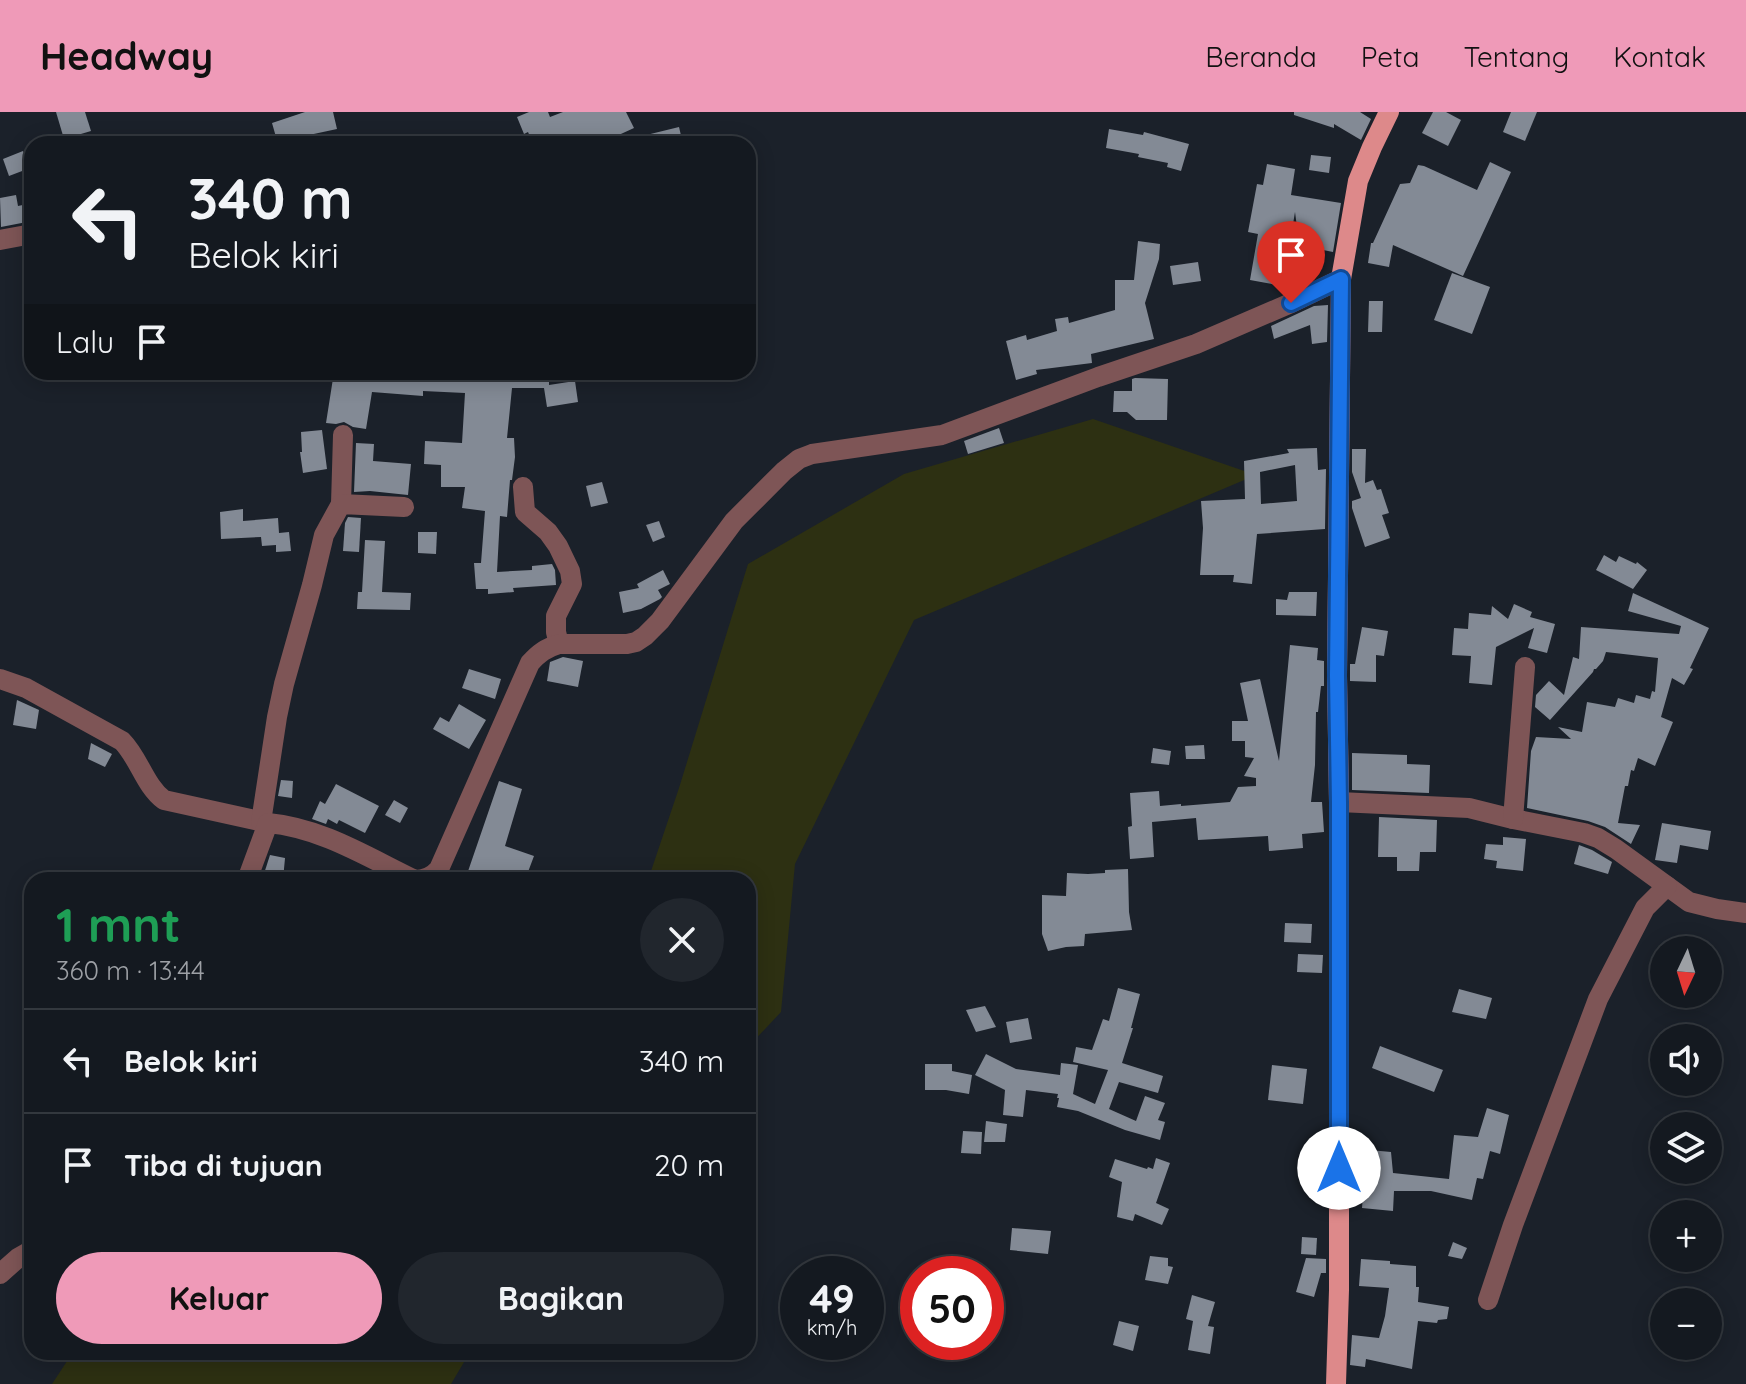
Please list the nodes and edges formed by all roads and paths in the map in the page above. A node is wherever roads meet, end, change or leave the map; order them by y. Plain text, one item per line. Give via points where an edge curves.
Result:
1 (1389, 112) edge
2 (24, 236) edge
3 (0, 240) edge
4 (1341, 279) junction
5 (343, 435) dead end
6 (523, 487) dead end
7 (341, 504) junction
8 (404, 507) dead end
9 (559, 644) junction
10 (1525, 667) dead end
11 (0, 679) edge
12 (1339, 802) junction
13 (1513, 819) junction
14 (264, 822) junction
15 (249, 872) edge
16 (399, 872) edge
17 (436, 872) edge
18 (1667, 886) junction
19 (1746, 913) edge
20 (24, 1255) edge
21 (0, 1274) edge
22 (1488, 1300) dead end
23 (1336, 1384) edge

1 - 4 main road via 1358,181
2 - 3 street
4 - 9 street via 1196,344 942,435 799,459 734,521 645,636 627,644
4 - 12 main road
5 - 7 street
6 - 9 street via 525,512 548,532 570,571 572,584 556,616
7 - 8 street
7 - 14 street via 324,535 284,684
9 - 17 street via 530,663
10 - 13 street
11 - 14 street via 47,698 122,741 164,800
12 - 13 street via 1469,808
12 - 23 main road
13 - 18 street via 1598,838
14 - 15 street
14 - 16 street via 323,835
18 - 19 street via 1689,902
18 - 22 street via 1645,908 1598,999
20 - 21 street

